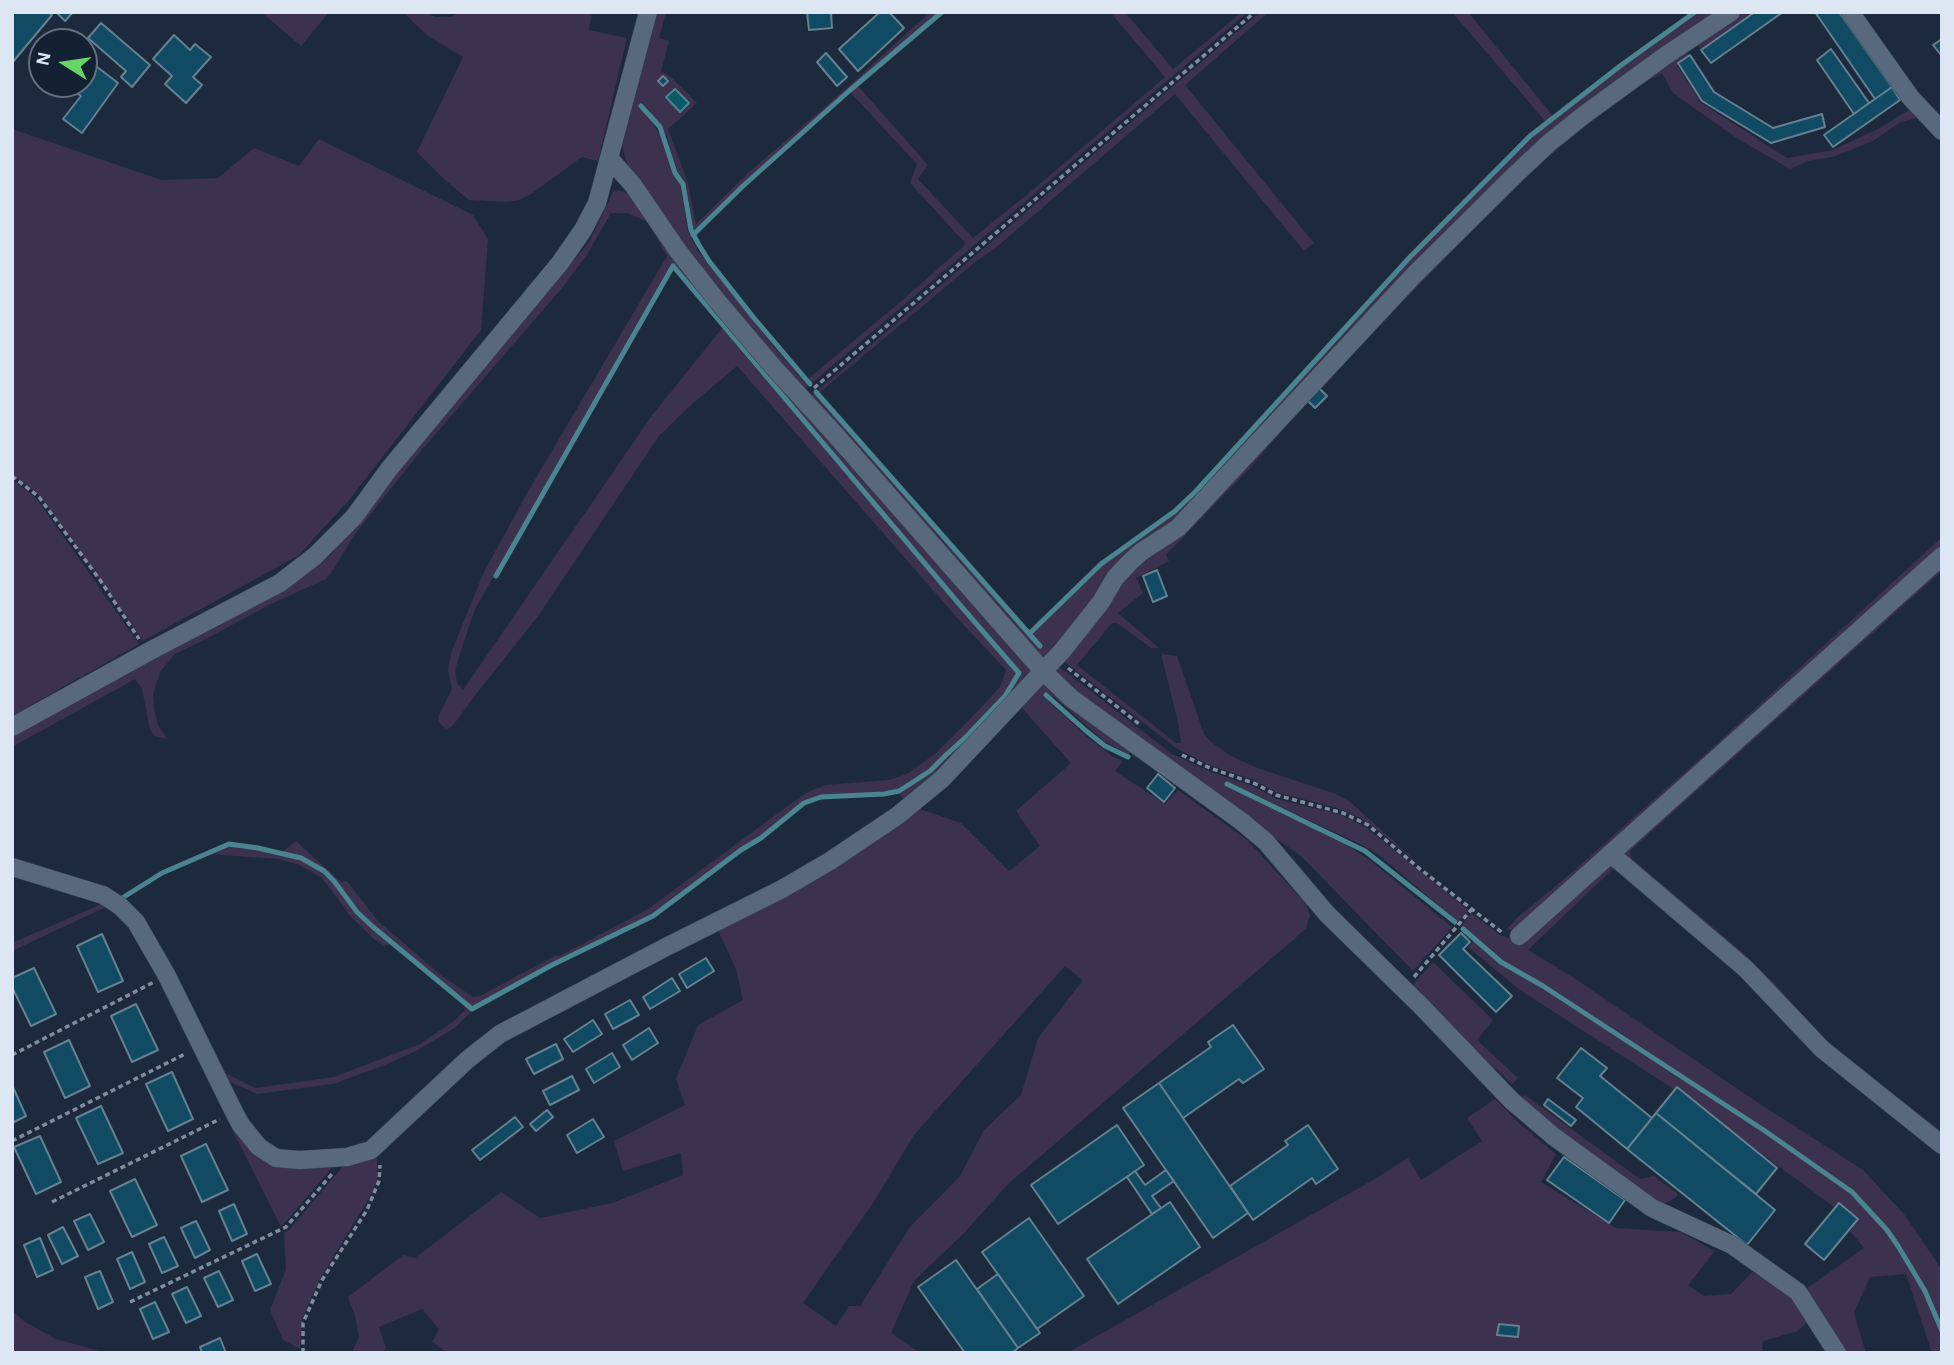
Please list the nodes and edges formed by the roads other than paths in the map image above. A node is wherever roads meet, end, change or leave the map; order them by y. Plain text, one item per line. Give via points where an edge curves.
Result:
1 (648, 12) edge
2 (1731, 12) edge
3 (1850, 12) edge
4 (1942, 131) edge
5 (609, 158) junction
6 (1942, 556) edge
7 (1049, 664) junction
8 (12, 727) edge
9 (1612, 855) junction
10 (12, 867) edge
11 (1519, 936) road end
12 (1942, 1145) edge
13 (1837, 1353) edge

1 - 5 street
2 - 7 street via 1584,115 1516,174 1414,275 1178,528 1129,562
3 - 4 street via 1911,98
5 - 7 street via 718,302 802,399
5 - 8 street via 597,202 560,263 354,517 315,556 280,583
6 - 9 street
7 - 10 street via 942,779 897,816 782,889 500,1034 371,1150 347,1157 276,1158 259,1147 241,1125 136,922 103,895
7 - 13 street via 1071,698 1266,842 1327,914 1512,1101 1652,1209 1732,1245 1798,1292
9 - 11 street
9 - 12 street via 1746,969 1822,1049

